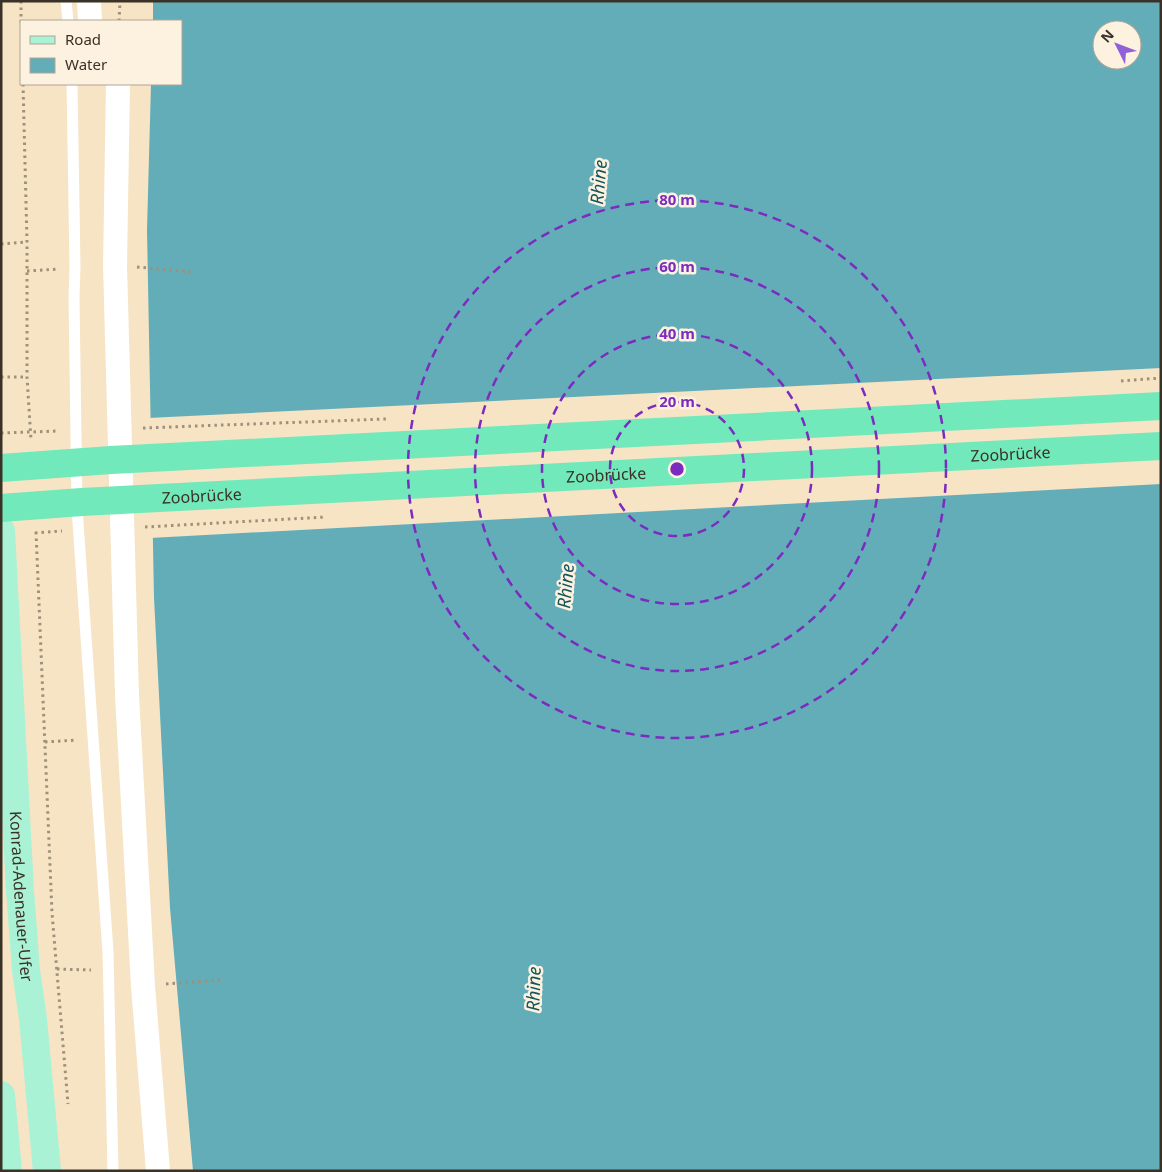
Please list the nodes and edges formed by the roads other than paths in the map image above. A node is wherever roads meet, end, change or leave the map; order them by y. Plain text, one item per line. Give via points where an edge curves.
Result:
1 (66, 1) edge
2 (89, 1) edge
3 (68, 20) edge
4 (90, 20) edge
5 (72, 85) edge
6 (118, 85) edge
7 (1161, 406) edge
8 (1161, 446) edge
9 (1, 457) edge
10 (112, 460) junction
11 (1, 468) edge
12 (1, 508) edge
13 (1, 531) edge
14 (1, 1095) edge
15 (8, 1171) edge
16 (47, 1171) edge
17 (113, 1171) edge
18 (158, 1171) edge

1 - 3 lane
2 - 4 street
5 - 17 lane via 77,508 108,952
6 - 18 street via 115,266 127,696 142,986
7 - 10 highway
8 - 12 highway, Zoobrücke
9 - 10 highway
10 - 11 highway
13 - 16 main road, Konrad-Adenauer-Ufer via 20,891
14 - 15 main road

